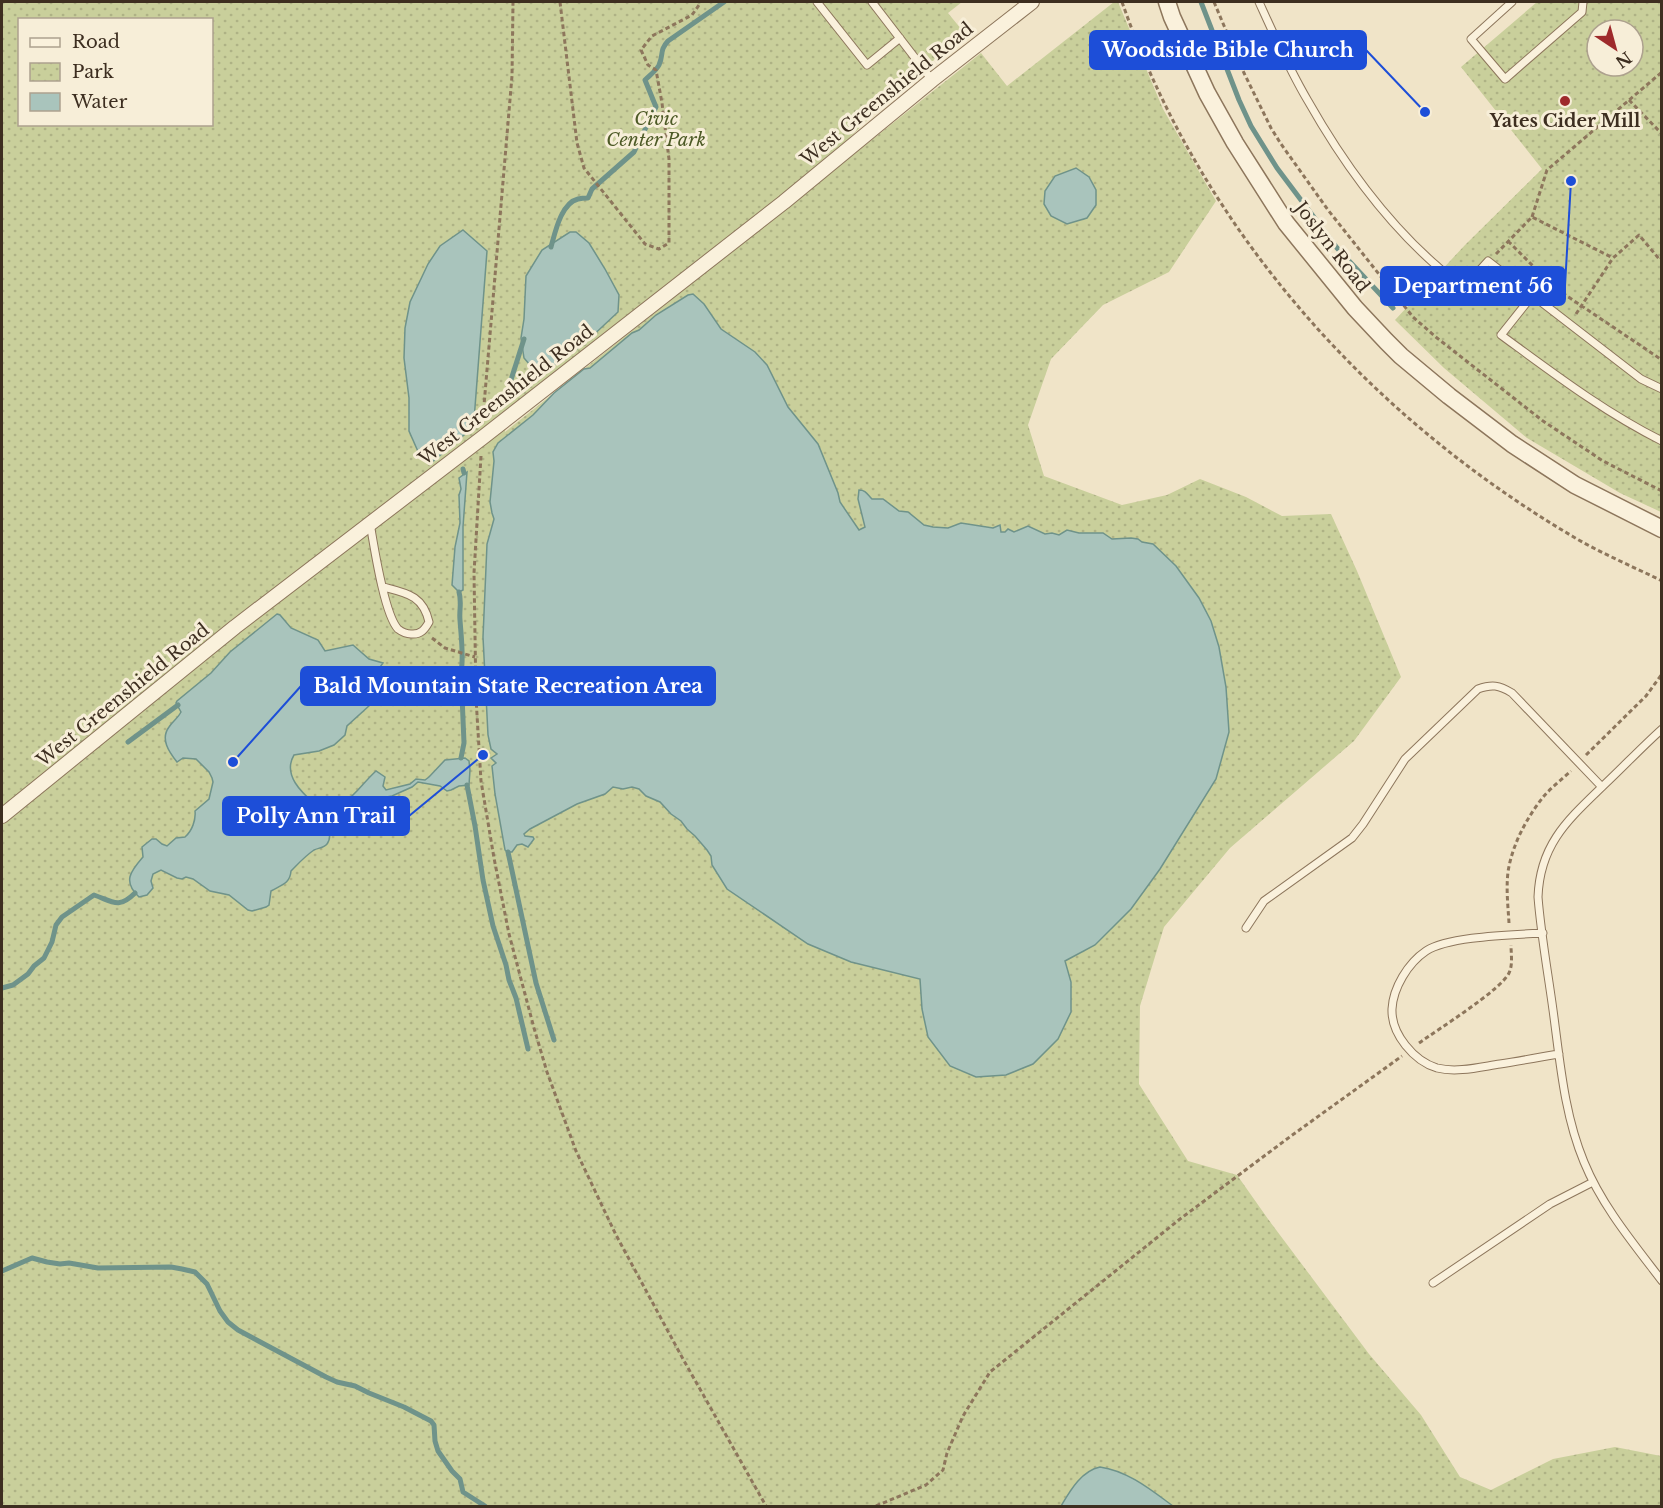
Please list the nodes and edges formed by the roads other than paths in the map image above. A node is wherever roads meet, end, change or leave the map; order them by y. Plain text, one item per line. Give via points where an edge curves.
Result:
1 (817, 2) edge
2 (1032, 2) edge
3 (1167, 2) edge
4 (1259, 2) edge
5 (1512, 2) edge
6 (1583, 2) edge
7 (877, 3) edge
8 (900, 38) junction
9 (932, 80) junction
10 (1469, 282) junction
11 (1532, 296) junction
12 (1471, 298) dead end
13 (1662, 389) edge
14 (1662, 441) edge
15 (370, 524) junction
16 (1662, 529) edge
17 (383, 587) junction
18 (1661, 729) edge
19 (1602, 788) junction
20 (2, 816) edge
21 (1246, 928) dead end
22 (1543, 933) junction
23 (1559, 1054) junction
24 (1593, 1182) junction
25 (1662, 1281) edge
26 (1433, 1283) dead end

1 - 8 lane via 867,65
2 - 9 street, West Greenshield Road
3 - 16 street, Joslyn Road via 1207,93 1279,213 1386,342 1512,444 1575,485
4 - 10 lane via 1306,99 1380,206 1408,239 1454,280
5 - 6 lane via 1471,39 1505,79 1582,12
7 - 8 lane
8 - 9 lane
9 - 15 street, West Greenshield Road via 784,202
10 - 11 lane via 1488,261
10 - 12 lane
11 - 13 lane via 1641,379
11 - 14 lane via 1501,335 1573,388
15 - 17 lane
15 - 20 street, West Greenshield Road via 235,627
17 - 17 lane via 397,627 404,633 424,630 428,614 417,599
18 - 19 lane
19 - 21 lane via 1512,693 1501,686 1478,689 1405,759 1352,838 1264,901
19 - 22 lane via 1565,823 1549,848 1539,886
22 - 23 lane
22 - 23 lane via 1458,941 1426,951 1401,978 1392,1010 1402,1040 1422,1061 1437,1068 1455,1070
23 - 24 lane via 1571,1123
24 - 25 lane
24 - 26 lane via 1550,1204

